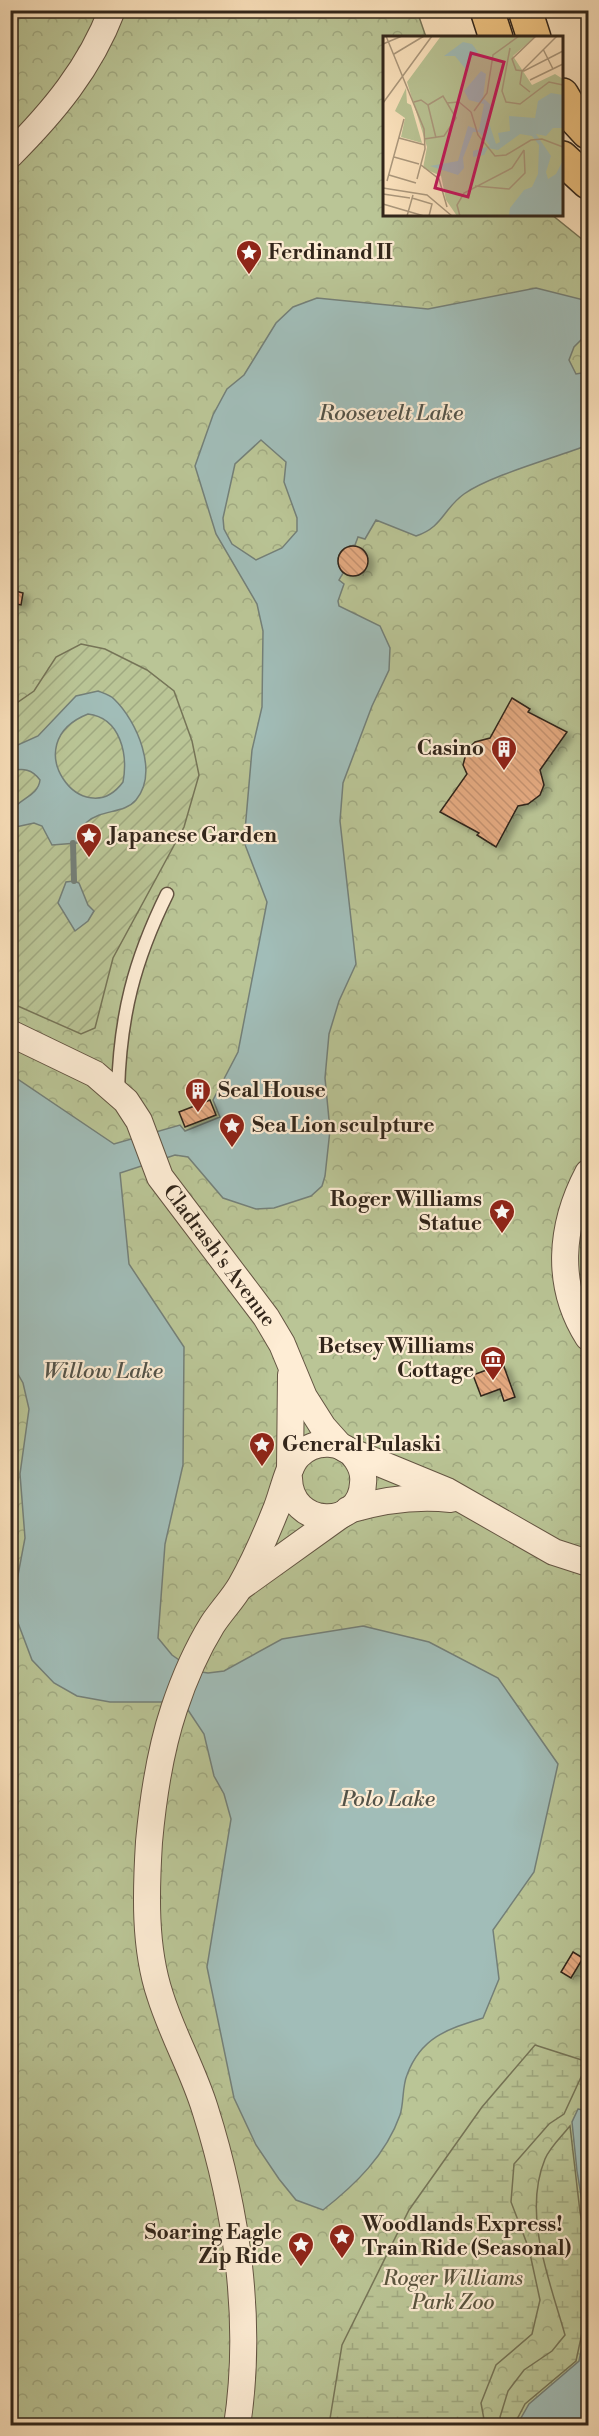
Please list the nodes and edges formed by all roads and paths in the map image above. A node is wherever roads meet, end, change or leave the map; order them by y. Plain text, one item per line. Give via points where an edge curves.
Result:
1 (112, 10) edge
2 (487, 10) edge
3 (525, 10) edge
4 (495, 36) edge
5 (533, 36) edge
6 (563, 98) edge
7 (588, 132) edge
8 (10, 155) edge
9 (563, 160) edge
10 (588, 182) edge
11 (167, 894) dead end
12 (10, 1033) edge
13 (118, 1091) junction
14 (588, 1173) edge
15 (588, 1337) edge
16 (291, 1372) junction
17 (342, 1447) junction
18 (289, 1474) junction
19 (469, 1502) junction
20 (345, 1513) junction
21 (588, 1563) edge
22 (239, 1588) junction
23 (237, 2426) edge

1 - 8 street via 97,46 73,84
2 - 4 highway
3 - 5 highway
6 - 7 highway
9 - 10 highway
11 - 13 lane via 129,989 120,1041
12 - 13 street, Cladrash's Avenue via 95,1074
13 - 16 street, Cladrash's Avenue via 134,1111 155,1164 179,1205 275,1330
14 - 15 street via 570,1216 564,1251 571,1298
16 - 17 street, Cladrash's Avenue via 310,1408
16 - 18 street, Cladrash's Avenue
17 - 18 street via 313,1445 299,1455
17 - 19 street
17 - 20 street via 357,1460 363,1481 358,1500
18 - 20 street via 291,1495 302,1509 325,1518
18 - 22 street
19 - 20 street via 409,1498 373,1503
19 - 21 street via 554,1552
20 - 22 street
22 - 23 street via 194,1656 171,1719 149,1841 148,1895 151,1954 160,1995 204,2105 228,2195 244,2350

